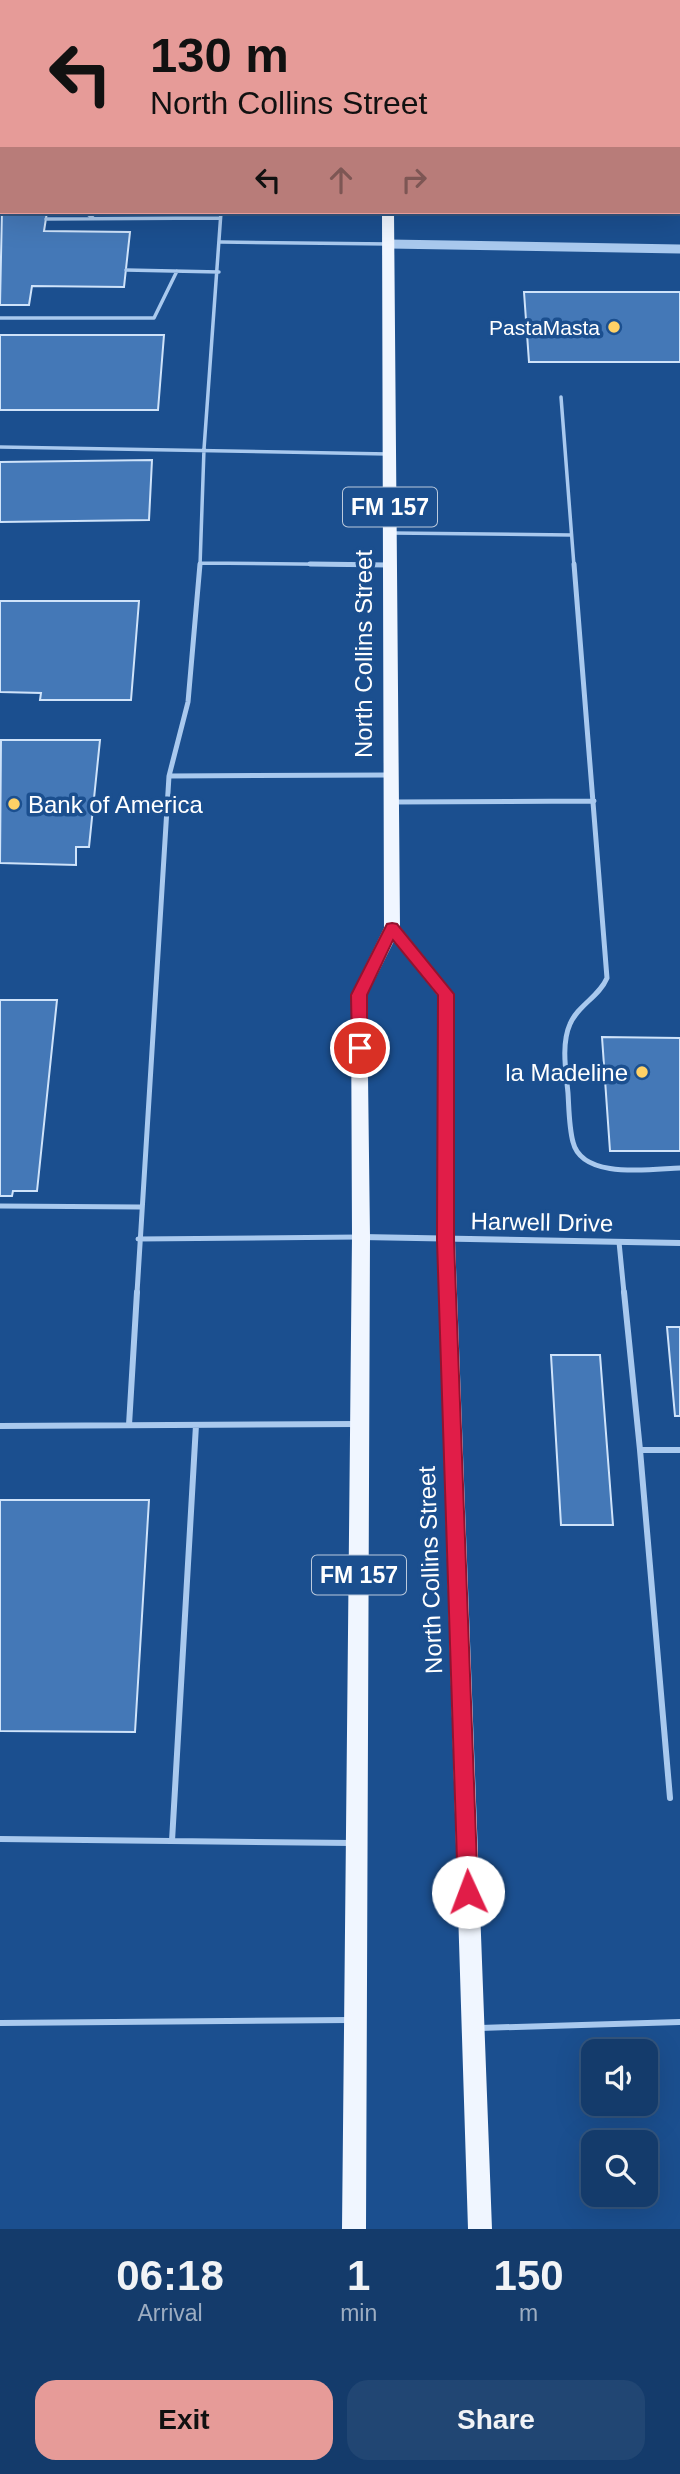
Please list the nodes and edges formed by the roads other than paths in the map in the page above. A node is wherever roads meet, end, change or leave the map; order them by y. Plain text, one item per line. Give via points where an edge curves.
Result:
1 (88, 214) edge
2 (388, 214) edge
3 (221, 215) edge
4 (93, 218) junction
5 (46, 219) dead end
6 (221, 242) junction
7 (389, 244) junction
8 (680, 249) edge
9 (126, 270) dead end
10 (177, 271) junction
11 (219, 272) junction
12 (0, 318) edge
13 (561, 397) dead end
14 (0, 447) edge
15 (204, 449) junction
16 (391, 454) junction
17 (390, 533) junction
18 (571, 535) junction
19 (200, 563) junction
20 (388, 565) junction
21 (390, 775) junction
22 (169, 776) junction
23 (594, 801) junction
24 (390, 802) junction
25 (392, 928) junction
26 (680, 1168) edge
27 (0, 1206) edge
28 (140, 1207) junction
29 (362, 1237) junction
30 (138, 1239) junction
31 (446, 1240) junction
32 (619, 1242) junction
33 (680, 1243) edge
34 (360, 1424) junction
35 (129, 1425) junction
36 (196, 1425) junction
37 (0, 1426) edge
38 (640, 1450) junction
39 (680, 1450) edge
40 (670, 1798) dead end
41 (0, 1839) edge
42 (172, 1841) junction
43 (356, 1843) junction
44 (355, 2020) junction
45 (680, 2022) edge
46 (0, 2023) edge
47 (472, 2029) junction
48 (354, 2229) edge
49 (480, 2229) edge

1 - 4 lane
2 - 7 main road, North Collins Street / FM 157
3 - 4 lane
3 - 6 lane
4 - 5 lane
6 - 7 lane
6 - 11 lane
7 - 8 street
7 - 16 main road, North Collins Street / FM 157
9 - 10 lane
10 - 11 lane
10 - 12 lane via 153,317
11 - 15 lane
13 - 18 lane
14 - 15 lane
15 - 16 lane
15 - 19 lane
16 - 17 main road, North Collins Street / FM 157
17 - 18 lane
17 - 20 main road, North Collins Street / FM 157
18 - 23 lane
19 - 20 lane
19 - 22 lane via 188,702
20 - 21 main road, North Collins Street / FM 157
21 - 22 lane
21 - 24 main road, North Collins Street / FM 157
22 - 28 lane
23 - 24 lane
23 - 26 lane via 607,978 603,991 583,1007 568,1028 573,1143 589,1163
24 - 25 main road, North Collins Street / FM 157
25 - 29 main road, North Collins Street / FM 157 via 359,995
25 - 31 main road, North Collins Street via 446,994
27 - 28 lane
28 - 30 lane
29 - 30 lane
29 - 31 street, Harwell Drive
29 - 34 main road, North Collins Street / FM 157
30 - 35 lane
31 - 32 street, Harwell Drive
31 - 47 main road, North Collins Street
32 - 33 street, Harwell Drive
32 - 38 lane
34 - 36 lane
34 - 43 main road, North Collins Street / FM 157
35 - 36 lane
35 - 37 lane
36 - 42 lane
38 - 39 lane
38 - 40 lane
41 - 42 lane
42 - 43 lane
43 - 44 main road, North Collins Street / FM 157
44 - 46 lane
44 - 48 main road, North Collins Street / FM 157
45 - 47 lane
47 - 49 main road, North Collins Street

